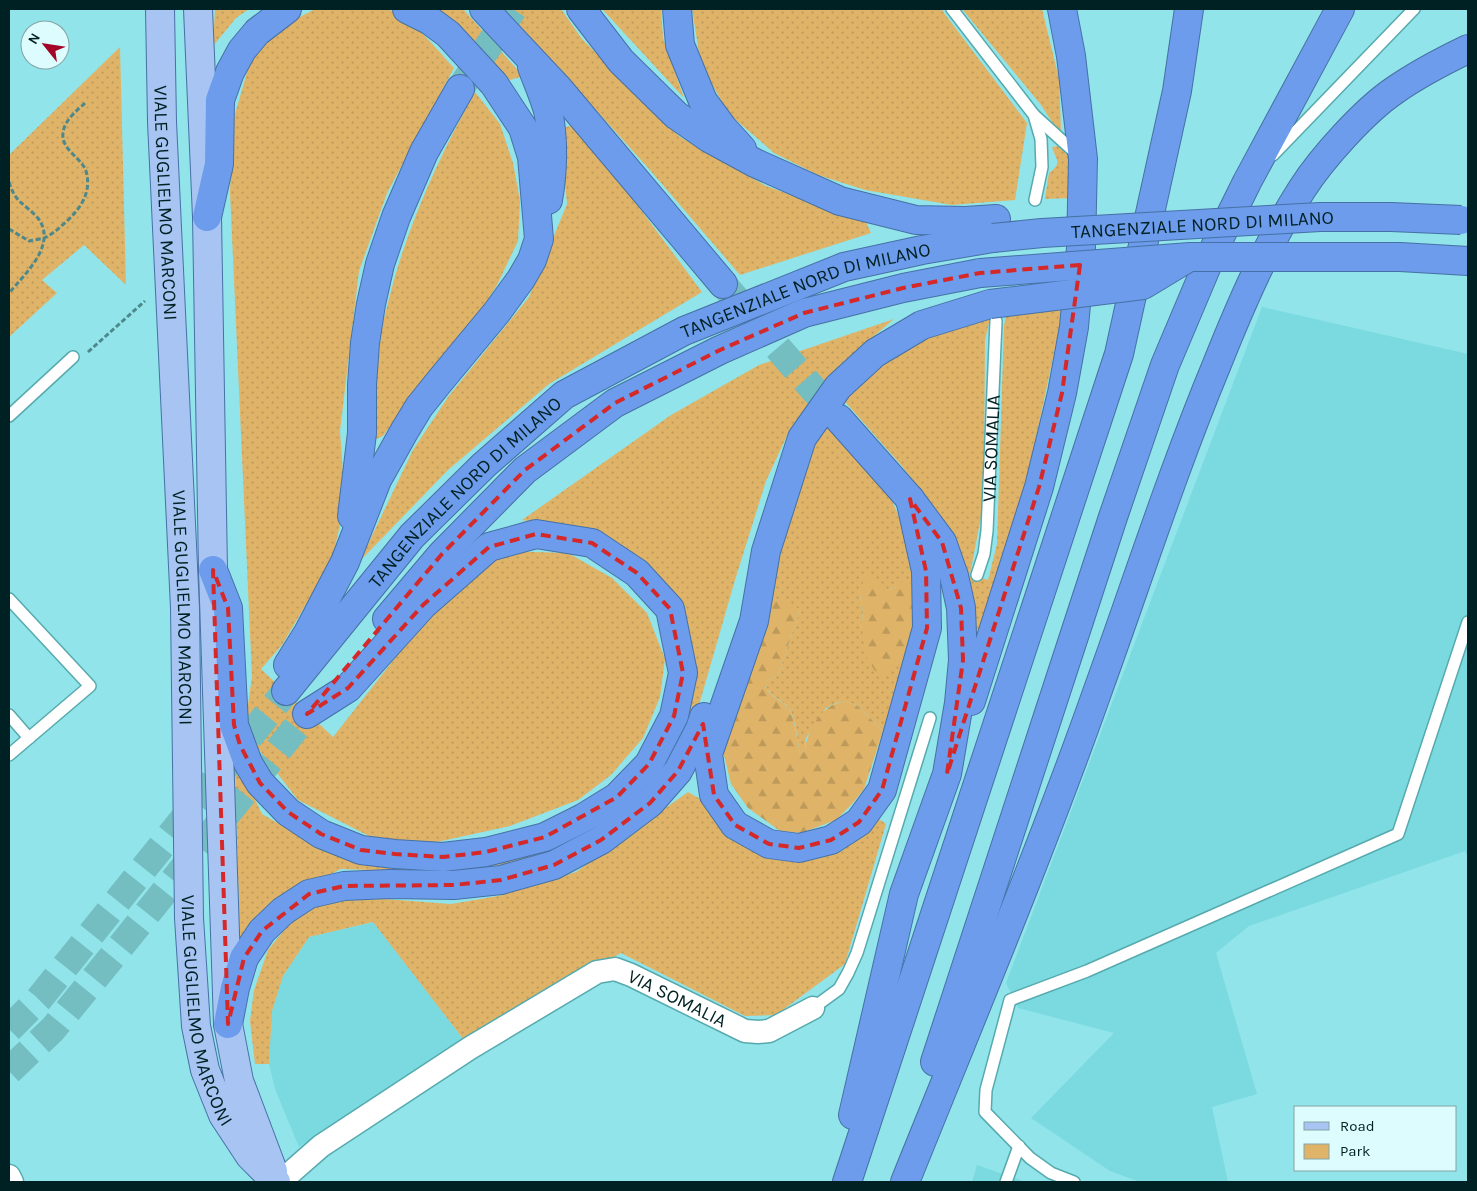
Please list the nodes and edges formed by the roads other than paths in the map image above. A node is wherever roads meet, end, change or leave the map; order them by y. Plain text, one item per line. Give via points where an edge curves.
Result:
1 (160, 9) edge
2 (198, 9) edge
3 (287, 9) edge
4 (408, 9) edge
5 (484, 9) edge
6 (581, 9) edge
7 (677, 9) edge
8 (952, 9) edge
9 (1062, 9) edge
10 (1189, 9) edge
11 (1340, 9) edge
12 (1414, 9) edge
13 (1468, 49) edge
14 (529, 58) junction
15 (460, 90) tunnel mouth
16 (1034, 115) junction
17 (1083, 159) junction
18 (754, 163) junction
19 (1247, 182) junction
20 (1035, 200) dead end
21 (206, 217) junction
22 (1464, 221) edge
23 (994, 229) junction
24 (539, 239) junction
25 (1190, 257) junction
26 (1468, 261) edge
27 (723, 284) tunnel mouth
28 (993, 312) junction
29 (73, 358) dead end
30 (9, 416) edge
31 (840, 419) tunnel mouth
32 (910, 499) junction
33 (766, 551) junction
34 (345, 562) junction
35 (213, 570) junction
36 (977, 575) dead end
37 (9, 599) edge
38 (1468, 622) edge
39 (9, 715) edge
40 (930, 718) dead end
41 (29, 738) junction
42 (9, 755) edge
43 (947, 774) junction
44 (813, 1008) joint
45 (228, 1024) junction
46 (1019, 1146) junction
47 (9, 1176) edge
48 (12, 1182) edge
49 (278, 1182) edge
50 (838, 1182) edge
51 (847, 1182) edge
52 (896, 1182) edge
53 (905, 1182) edge
54 (1006, 1182) edge
55 (1074, 1182) edge

1 - 49 main road, VIALE GUGLIELMO MARCONI via 162,122 185,608 189,918 196,1026 205,1070 223,1115 250,1156
2 - 21 main road, VIALE GUGLIELMO MARCONI
3 - 21 highway via 257,32 230,72 220,100 219,164
4 - 24 highway via 448,34 494,84 523,128 532,157
5 - 14 highway
6 - 18 highway via 621,61 676,115
7 - 18 highway via 680,45 703,101
8 - 16 lane
9 - 17 highway
10 - 51 highway via 1177,91 1119,354
11 - 19 highway
12 - 19 lane
13 - 53 highway via 1392,92 1356,124 1303,188 1274,238 1235,319 1194,418 1064,785
14 - 24 highway via 548,111 552,154 552,180
14 - 27 highway
15 - 34 highway via 424,152 380,264 365,343 361,441
16 - 17 lane
16 - 20 lane via 1041,139 1042,166
17 - 43 highway via 1081,248 1074,327 1062,393 1039,487
18 - 23 highway via 840,201 916,220 965,221
19 - 52 highway via 1214,249 1165,365
21 - 35 main road, VIALE GUGLIELMO MARCONI
22 - 23 highway, TANGENZIALE NORD DI MILANO, bridge via 1320,217 1042,233
23 - 34 highway, TANGENZIALE NORD DI MILANO via 922,250 844,267 684,331 564,395 484,465 412,536 282,686
24 - 34 highway via 521,279 424,401 405,430 377,480
25 - 26 highway, TANGENZIALE NORD DI MILANO, bridge via 1400,257
25 - 28 highway, bridge via 1143,285
25 - 35 highway, TANGENZIALE NORD DI MILANO, bridge via 980,273 804,313 720,350 615,403 518,476 442,554 307,714 348,688 423,605 489,547 536,534 592,543 637,573 670,609 683,673 674,716 649,764 617,797 545,837 486,852 442,857 395,854 361,850 321,834 288,812 260,783 234,725 228,608
28 - 33 highway via 922,325 875,353 838,387 802,438
28 - 36 lane, VIA SOMALIA via 987,531
29 - 30 lane
31 - 32 highway
32 - 33 highway via 926,571 927,628 882,790 859,822 831,840 799,848 769,844 735,826 714,795 708,754 754,620
32 - 43 highway via 942,542 961,608 963,660
33 - 45 highway via 734,622 700,729 678,771 650,803 601,840 554,864 501,880 454,886 344,886 309,894 283,911 262,931 244,958 234,988
35 - 45 main road, VIALE GUGLIELMO MARCONI
37 - 41 lane via 90,686
38 - 46 lane via 1398,834 1087,971 1010,1000 986,1090 984,1112
39 - 41 lane
40 - 44 lane, VIA SOMALIA via 857,953 839,989
41 - 42 lane
43 - 50 highway via 904,894
44 - 49 street, VIA SOMALIA via 769,1031 745,1031 631,975 615,969 597,972 470,1048 321,1146
45 - 49 main road, VIALE GUGLIELMO MARCONI via 240,1081
46 - 54 lane
46 - 55 lane via 1051,1174
47 - 48 street

